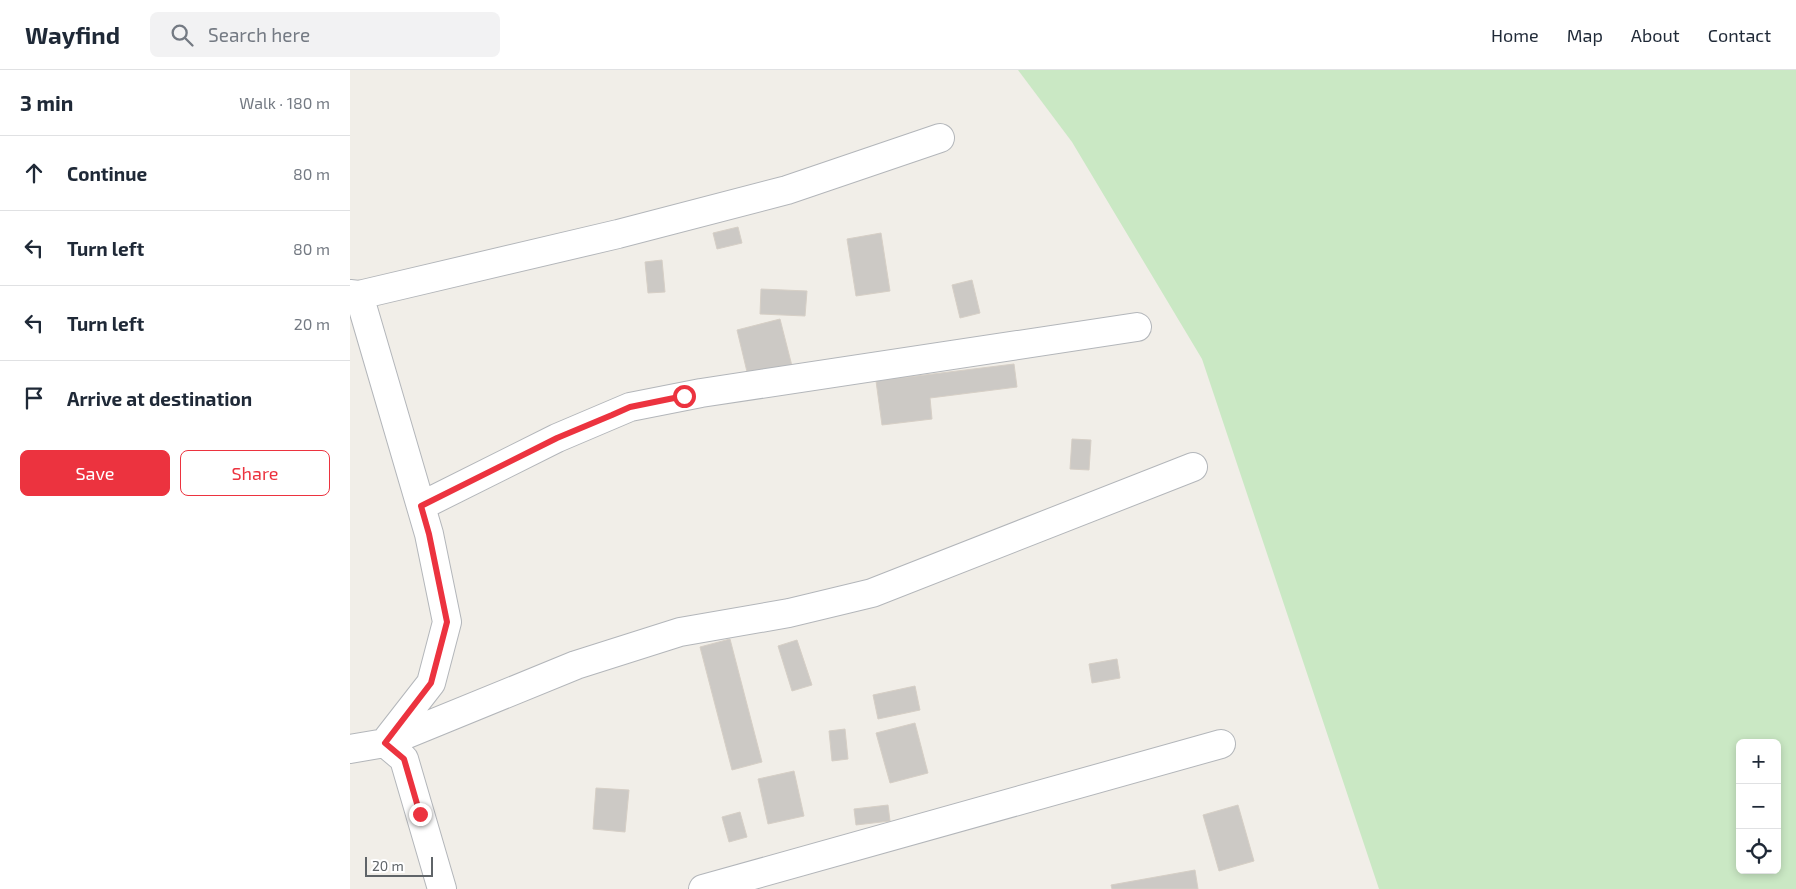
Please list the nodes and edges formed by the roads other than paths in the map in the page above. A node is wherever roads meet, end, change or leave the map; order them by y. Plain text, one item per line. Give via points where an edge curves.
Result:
1 (940, 138) dead end
2 (355, 294) edge
3 (1137, 327) dead end
4 (1193, 467) dead end
5 (421, 506) junction
6 (385, 743) junction
7 (1221, 744) dead end
8 (350, 749) edge
9 (442, 889) edge
10 (703, 889) edge

1 - 2 street via 787,190 618,234
2 - 5 street
3 - 5 street via 701,393 630,407 557,438
4 - 6 street via 872,593 789,613 680,632 576,665
5 - 6 street via 447,622 431,683
6 - 8 street
6 - 9 street via 404,759
7 - 10 street

